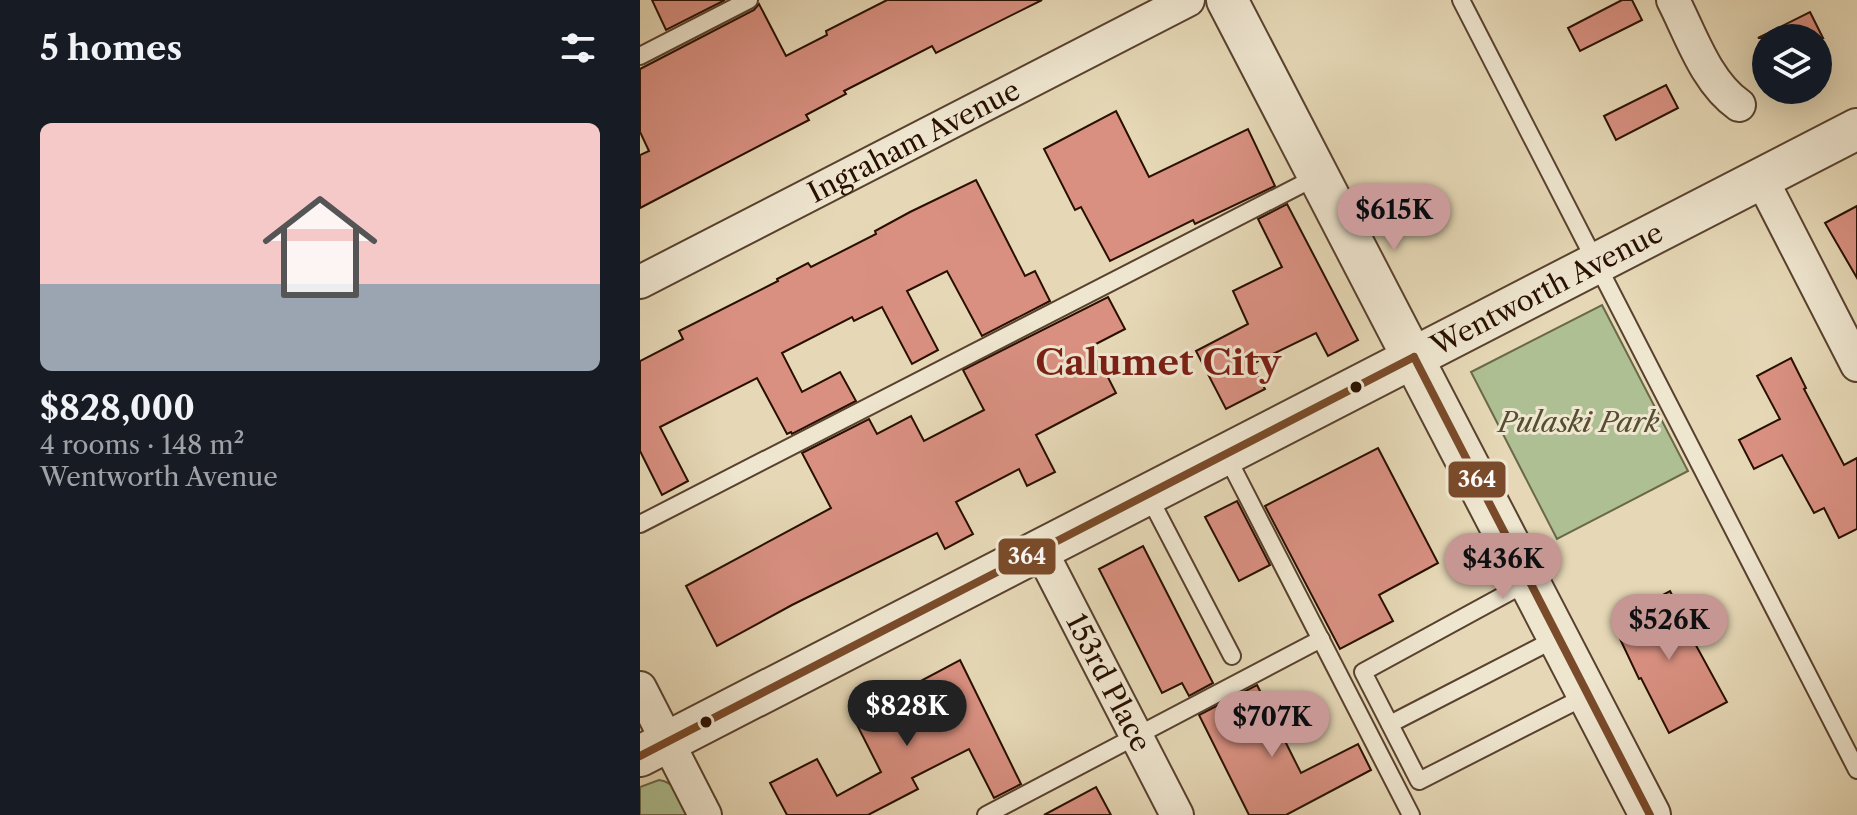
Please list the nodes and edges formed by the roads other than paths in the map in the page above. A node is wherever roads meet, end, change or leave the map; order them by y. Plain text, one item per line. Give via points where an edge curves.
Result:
1 (749, 0) edge
2 (1188, 0) edge
3 (1227, 0) edge
4 (1461, 0) edge
5 (1673, 0) edge
6 (640, 56) edge
7 (1739, 105) dead end
8 (1857, 129) edge
9 (1318, 176) junction
10 (1761, 178) junction
11 (1597, 263) junction
12 (640, 282) edge
13 (1414, 357) junction
14 (1857, 365) edge
15 (1226, 455) junction
16 (1148, 495) junction
17 (640, 524) edge
18 (1041, 551) junction
19 (1529, 581) junction
20 (1558, 637) junction
21 (1321, 639) junction
22 (1232, 656) dead end
23 (640, 688) edge
24 (1588, 695) junction
25 (1390, 724) junction
26 (1136, 736) junction
27 (654, 749) edge
28 (1857, 770) edge
29 (705, 815) edge
30 (986, 815) edge
31 (1177, 815) edge
32 (1411, 815) edge
33 (1650, 815) edge

1 - 6 lane
2 - 12 street, Ingraham Avenue
3 - 9 street
4 - 11 lane
5 - 7 street via 1712,76
8 - 10 street, Wentworth Avenue
9 - 13 street
9 - 17 lane
10 - 11 street, Wentworth Avenue
10 - 14 street
11 - 13 street, Wentworth Avenue
11 - 28 lane
13 - 15 street, Wentworth Avenue
13 - 19 street
15 - 16 street, Wentworth Avenue
15 - 21 lane
16 - 18 street, Wentworth Avenue
16 - 22 lane
18 - 26 street, 153rd Place
18 - 27 street, Wentworth Avenue
19 - 20 street
19 - 25 lane via 1363,672
20 - 24 street
20 - 25 lane
21 - 26 lane
21 - 32 lane
23 - 27 street
24 - 25 lane via 1419,781
24 - 33 street
26 - 30 lane
26 - 31 street, 153rd Place
27 - 29 street

